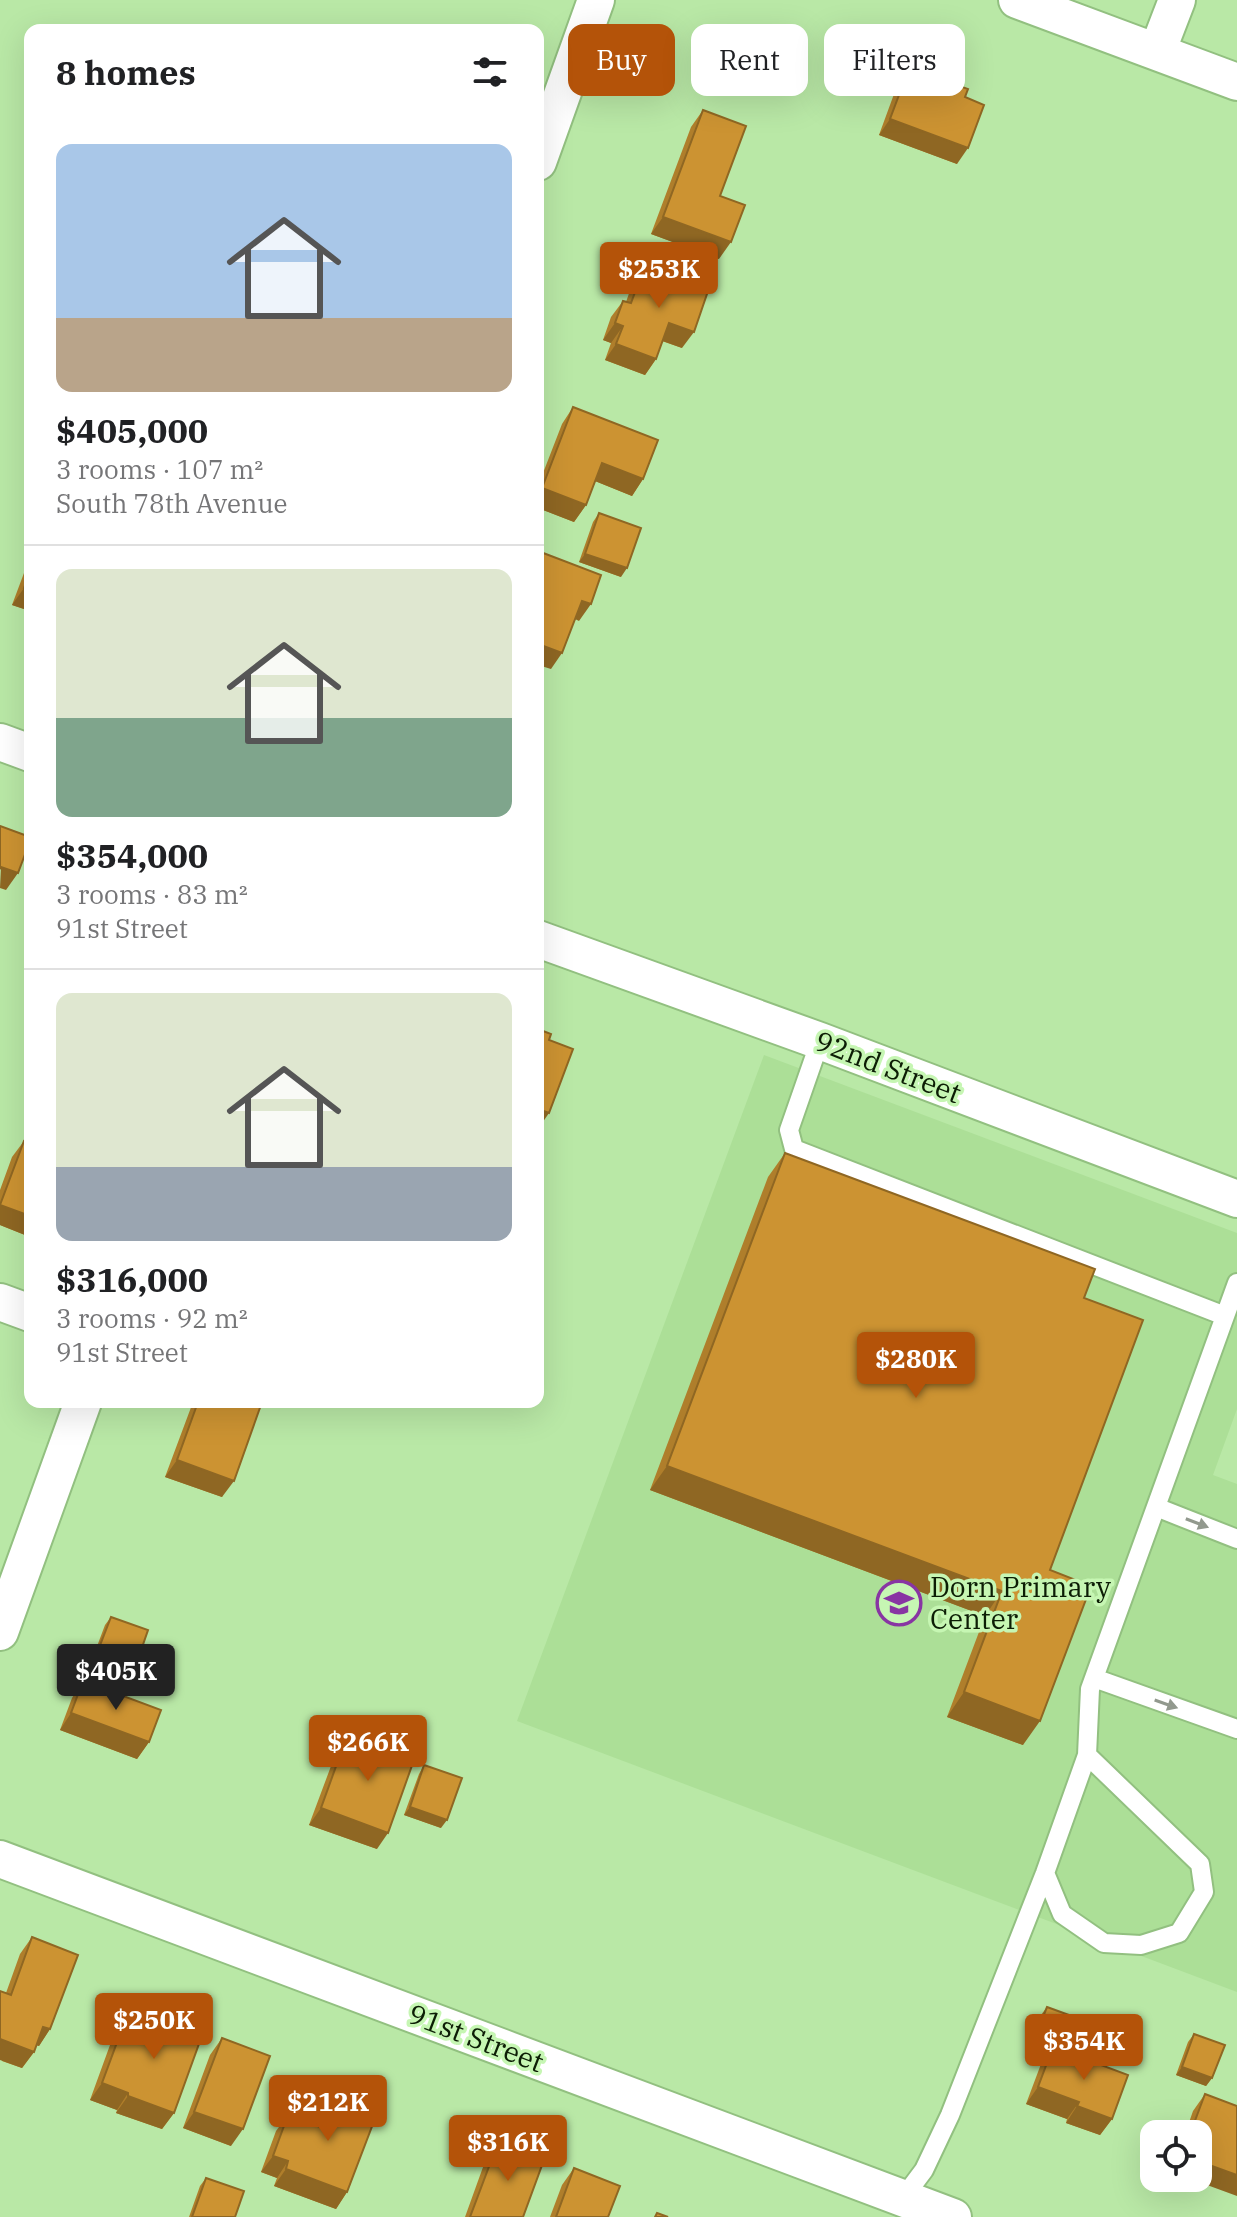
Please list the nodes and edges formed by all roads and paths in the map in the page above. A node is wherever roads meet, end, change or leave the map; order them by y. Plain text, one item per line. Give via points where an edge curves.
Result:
1 (596, 0) edge
2 (1017, 0) edge
3 (1177, 0) edge
4 (1157, 52) junction
5 (1237, 82) edge
6 (544, 145) edge
7 (0, 742) edge
8 (24, 751) edge
9 (544, 941) edge
10 (820, 1041) junction
11 (1237, 1199) edge
12 (1237, 1283) edge
13 (0, 1302) edge
14 (24, 1311) edge
15 (1225, 1316) junction
16 (81, 1408) edge
17 (1156, 1507) junction
18 (1237, 1539) edge
19 (0, 1632) edge
20 (1094, 1678) junction
21 (1237, 1729) edge
22 (1087, 1755) junction
23 (0, 1859) edge
24 (1045, 1873) junction
25 (899, 2208) edge
26 (953, 2217) edge

1 - 6 street
2 - 4 street
3 - 4 street
4 - 5 street
7 - 8 street
9 - 10 street, 92nd Street
10 - 11 street, 92nd Street
10 - 15 lane via 789,1130 794,1149
12 - 15 lane
13 - 14 street
15 - 17 lane
16 - 19 street
17 -> 18 lane
17 - 20 lane
20 -> 21 lane
20 - 22 lane
22 - 24 lane
22 - 24 lane via 1200,1864 1204,1892 1179,1933 1141,1945 1104,1943 1062,1914
23 - 25 street, 91st Street
24 - 25 lane via 950,2115
25 - 26 street, 91st Street

